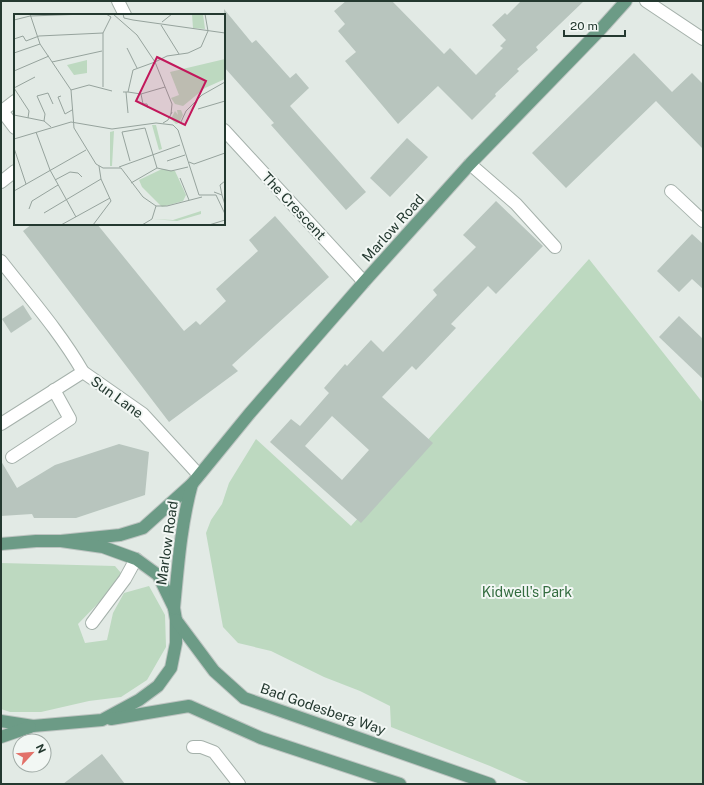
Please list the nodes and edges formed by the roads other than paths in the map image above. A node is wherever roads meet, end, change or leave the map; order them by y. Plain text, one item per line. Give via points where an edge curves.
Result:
1 (118, 1) edge
2 (626, 1) edge
3 (646, 1) edge
4 (124, 14) edge
5 (703, 39) edge
6 (14, 102) edge
7 (14, 127) edge
8 (225, 131) edge
9 (470, 164) junction
10 (14, 172) edge
11 (1, 182) edge
12 (671, 192) dead end
13 (703, 221) edge
14 (555, 247) dead end
15 (1, 261) edge
16 (364, 282) junction
17 (82, 372) junction
18 (54, 390) junction
19 (1, 424) edge
20 (12, 457) dead end
21 (196, 479) junction
22 (61, 541) junction
23 (3, 543) edge
24 (136, 559) junction
25 (174, 608) junction
26 (176, 620) junction
27 (92, 624) dead end
28 (102, 720) junction
29 (1, 721) edge
30 (33, 726) junction
31 (1, 737) edge
32 (193, 747) dead end
33 (239, 784) edge
34 (400, 784) edge
35 (490, 784) edge

1 - 4 street
2 - 9 main road, Marlow Road
3 - 5 street
6 - 7 street via 2,111
8 - 16 street, The Crescent
9 - 14 street via 516,204
9 - 16 main road, Marlow Road
10 - 11 street
12 - 13 street
15 - 17 street via 74,357
16 - 21 main road, Marlow Road
17 - 18 street, Sun Lane
17 - 21 street, Sun Lane via 143,414
18 - 19 street, Sun Lane
18 - 20 street via 70,419
21 - 22 main road, Marlow Road via 143,528 120,535
21 - 25 main road, Marlow Road via 186,507 180,538
22 - 23 main road
22 - 24 main road via 103,547
24 - 25 main road via 158,575
24 - 27 street
25 - 26 main road
26 - 28 main road via 176,643 171,668 158,686 139,700
26 - 35 main road, Bad Godesberg Way via 214,671 244,698
28 - 30 main road
28 - 34 main road via 189,706 261,738
29 - 30 main road
30 - 31 main road
32 - 33 street via 214,752

